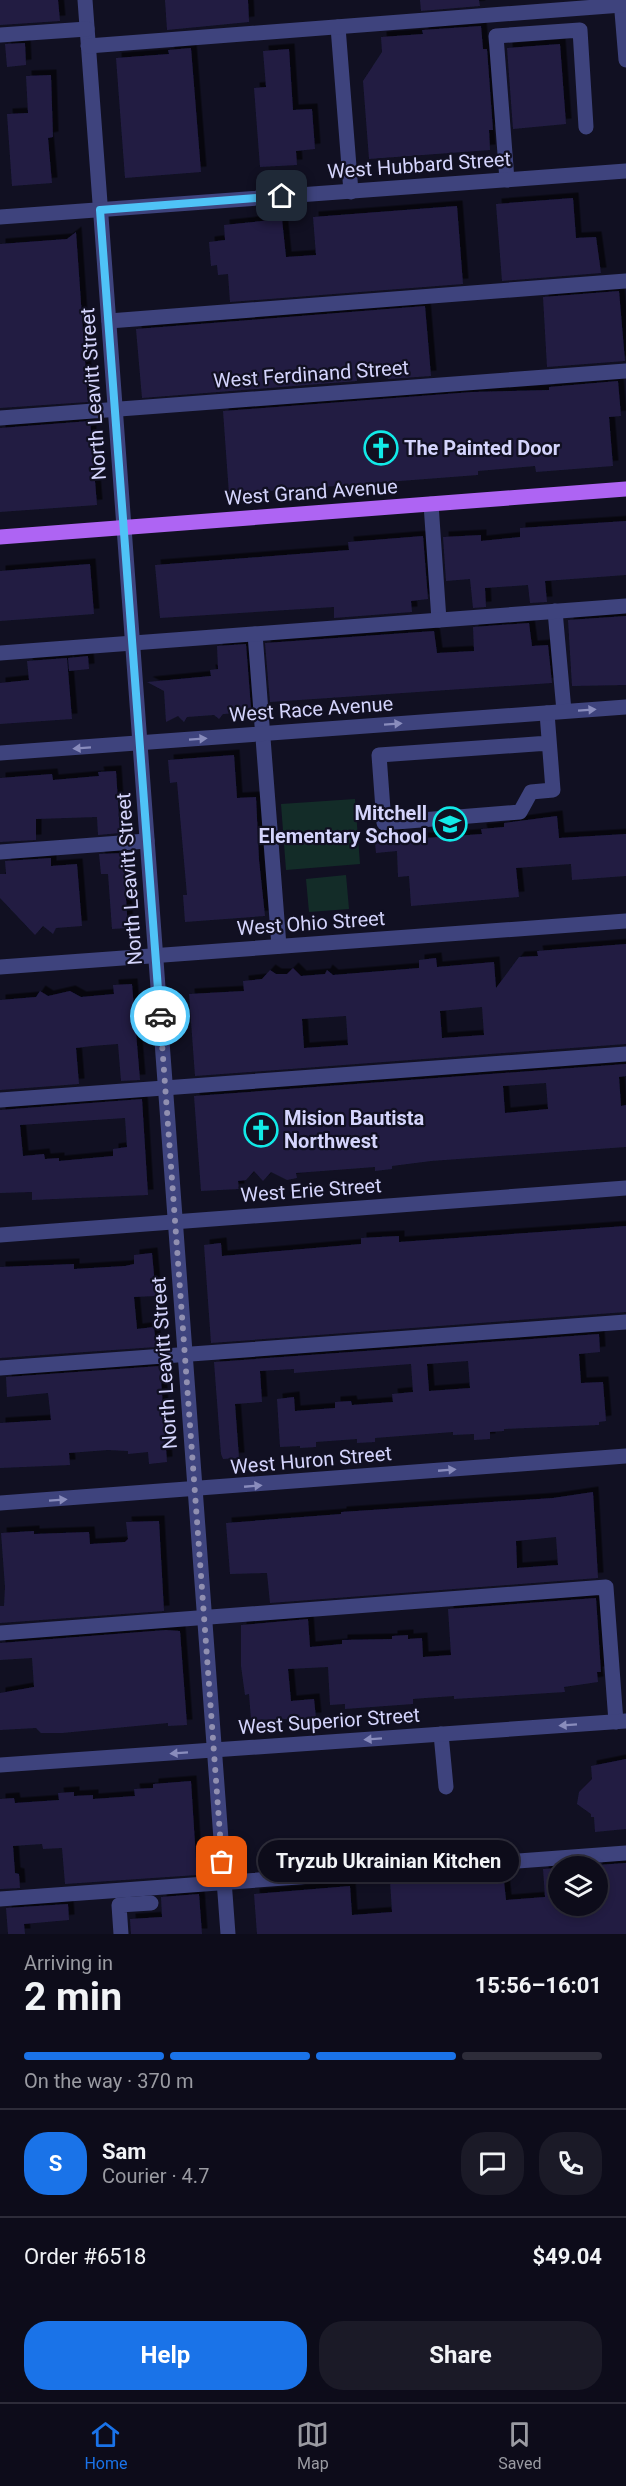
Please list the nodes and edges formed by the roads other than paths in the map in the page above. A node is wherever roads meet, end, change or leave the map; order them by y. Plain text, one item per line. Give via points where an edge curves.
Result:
1 (85, 0) edge
2 (622, 2) edge
3 (338, 27) junction
4 (87, 29) junction
5 (0, 35) edge
6 (88, 46) junction
7 (626, 60) edge
8 (586, 127) dead end
9 (626, 171) edge
10 (507, 180) junction
11 (351, 192) junction
12 (100, 210) junction
13 (0, 217) edge
14 (626, 281) edge
15 (109, 321) junction
16 (626, 371) edge
17 (115, 409) junction
18 (0, 418) edge
19 (626, 489) edge
20 (431, 504) junction
21 (124, 527) junction
22 (0, 537) edge
23 (626, 606) edge
24 (555, 611) junction
25 (439, 620) junction
26 (255, 634) junction
27 (132, 644) junction
28 (0, 654) edge
29 (626, 707) edge
30 (564, 711) junction
31 (547, 713) junction
32 (263, 734) junction
33 (140, 743) junction
34 (549, 743) junction
35 (0, 753) edge
36 (147, 841) junction
37 (0, 852) edge
38 (626, 921) edge
39 (279, 946) junction
40 (155, 956) junction
41 (0, 967) edge
42 (626, 1054) edge
43 (165, 1088) junction
44 (0, 1100) edge
45 (626, 1188) edge
46 (175, 1221) junction
47 (0, 1234) edge
48 (626, 1322) edge
49 (185, 1356) junction
50 (0, 1368) edge
51 (626, 1456) edge
52 (195, 1490) junction
53 (0, 1503) edge
54 (204, 1617) junction
55 (0, 1633) edge
56 (621, 1721) edge
57 (441, 1734) junction
58 (214, 1751) junction
59 (0, 1766) edge
60 (446, 1787) dead end
61 (626, 1853) edge
62 (224, 1882) junction
63 (0, 1899) edge
64 (151, 1903) dead end
65 (121, 1934) edge
66 (228, 1934) edge

1 - 4 street, North Leavitt Street
2 - 3 street
2 - 7 street
3 - 6 street
3 - 11 street
4 - 5 street
4 - 6 street, North Leavitt Street
6 - 12 street, North Leavitt Street
8 - 10 street via 580,30 496,36
9 - 10 street, West Hubbard Street
10 - 11 street, West Hubbard Street
11 - 12 street, West Hubbard Street
12 - 13 street, West Hubbard Street
12 - 15 street, North Leavitt Street
14 - 15 street
15 - 17 street, North Leavitt Street
16 - 17 street, West Ferdinand Street
17 - 18 street, West Ferdinand Street
17 - 21 street, North Leavitt Street
19 - 20 main road, West Grand Avenue
20 - 21 main road, West Grand Avenue
20 - 25 street
21 - 22 main road, West Grand Avenue
21 - 27 street, North Leavitt Street
23 - 24 street
24 - 25 street
24 - 30 street
25 - 26 street
26 - 27 street
26 - 32 street
27 - 28 street
27 - 33 street, North Leavitt Street
30 -> 29 street, West Race Avenue
30 - 31 street, West Race Avenue
32 -> 31 street, West Race Avenue
31 - 34 street
33 -> 32 street, West Race Avenue
32 - 39 street
33 -> 35 street, West Race Avenue
33 - 36 street, North Leavitt Street
34 - 34 street via 553,790 531,792 520,812 384,823 378,755
36 - 37 street
36 - 40 street, North Leavitt Street
38 - 39 street, West Ohio Street
39 - 40 street, West Ohio Street
40 - 41 street, West Ohio Street
40 - 43 street, North Leavitt Street
42 - 43 street
43 - 44 street
43 - 46 street, North Leavitt Street
45 - 46 street, West Erie Street
46 - 47 street, West Erie Street
46 - 49 street, North Leavitt Street
48 - 49 street
49 - 50 street
49 - 52 street, North Leavitt Street
52 -> 51 street, West Huron Street
53 -> 52 street, West Huron Street
52 - 54 street, North Leavitt Street
54 - 55 street
54 - 56 street via 606,1587
54 - 58 street, North Leavitt Street
56 -> 57 street, West Superior Street
57 -> 58 street, West Superior Street
57 - 60 street
58 -> 59 street, West Superior Street
58 - 62 street, North Leavitt Street
61 - 62 street
62 - 63 street
62 - 66 street, North Leavitt Street
64 - 65 street via 119,1905

